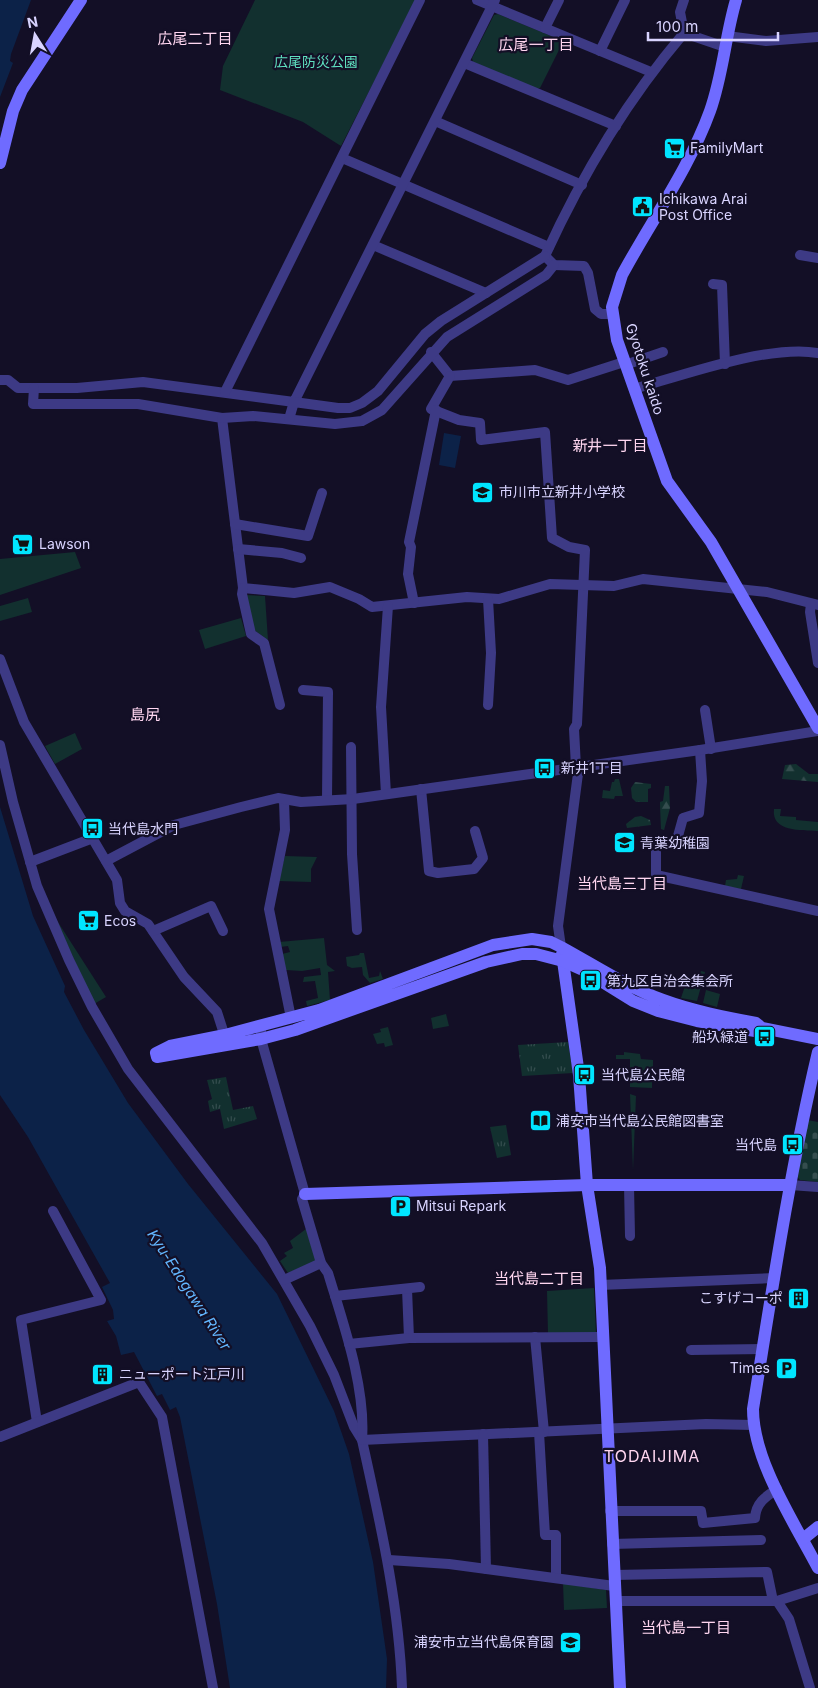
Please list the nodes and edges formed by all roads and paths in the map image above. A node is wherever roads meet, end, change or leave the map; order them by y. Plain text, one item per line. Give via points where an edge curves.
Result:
1 (81, 0) edge
2 (420, 0) edge
3 (477, 0) edge
4 (559, 0) edge
5 (625, 0) edge
6 (684, 0) edge
7 (736, 0) edge
8 (494, 3) edge
9 (545, 28) junction
10 (684, 33) junction
11 (818, 37) edge
12 (726, 41) junction
13 (600, 51) junction
14 (464, 63) junction
15 (651, 72) junction
16 (435, 121) junction
17 (616, 126) junction
18 (342, 158) junction
19 (0, 163) edge
20 (403, 185) junction
21 (582, 185) junction
22 (373, 245) junction
23 (547, 252) junction
24 (800, 255) dead end
25 (818, 258) edge
26 (554, 265) junction
27 (713, 284) dead end
28 (486, 293) junction
29 (612, 314) junction
30 (431, 352) junction
31 (663, 352) dead end
32 (818, 353) edge
33 (625, 363) junction
34 (725, 364) junction
35 (450, 376) junction
36 (0, 380) edge
37 (34, 388) junction
38 (634, 389) junction
39 (225, 392) junction
40 (294, 402) junction
41 (436, 410) junction
42 (222, 418) junction
43 (289, 419) junction
44 (322, 493) dead end
45 (235, 524) junction
46 (238, 549) junction
47 (301, 558) dead end
48 (582, 585) junction
49 (243, 588) junction
50 (737, 589) junction
51 (488, 599) junction
52 (414, 603) junction
53 (815, 604) edge
54 (388, 606) junction
55 (0, 659) edge
56 (818, 663) edge
57 (303, 690) dead end
58 (280, 705) dead end
59 (488, 705) dead end
60 (705, 710) dead end
61 (818, 730) edge
62 (0, 744) edge
63 (352, 747) dead end
64 (706, 749) junction
65 (578, 766) junction
66 (421, 790) junction
67 (386, 794) junction
68 (353, 799) junction
69 (284, 800) junction
70 (327, 800) junction
71 (475, 831) dead end
72 (678, 836) dead end
73 (93, 838) junction
74 (656, 845) dead end
75 (106, 861) junction
76 (30, 862) junction
77 (818, 912) edge
78 (357, 930) dead end
79 (153, 931) junction
80 (223, 931) dead end
81 (561, 946) junction
82 (563, 961) junction
83 (291, 1018) junction
84 (261, 1026) junction
85 (762, 1028) junction
86 (226, 1039) junction
87 (261, 1039) junction
88 (818, 1040) edge
89 (818, 1052) edge
90 (629, 1184) junction
91 (587, 1185) junction
92 (790, 1185) junction
93 (818, 1187) edge
94 (305, 1194) junction
95 (53, 1211) dead end
96 (630, 1236) dead end
97 (321, 1263) junction
98 (775, 1278) junction
99 (284, 1280) junction
100 (600, 1285) junction
101 (420, 1287) dead end
102 (408, 1289) junction
103 (335, 1296) junction
104 (535, 1337) junction
105 (602, 1337) junction
106 (409, 1338) junction
107 (349, 1344) junction
108 (763, 1349) junction
109 (691, 1350) dead end
110 (37, 1422) junction
111 (753, 1425) junction
112 (606, 1428) junction
113 (541, 1432) junction
114 (483, 1434) junction
115 (0, 1437) edge
116 (362, 1440) junction
117 (778, 1489) junction
118 (610, 1511) junction
119 (818, 1527) edge
120 (760, 1540) dead end
121 (803, 1540) junction
122 (612, 1544) junction
123 (389, 1560) junction
124 (818, 1568) edge
125 (486, 1569) junction
126 (556, 1578) junction
127 (614, 1581) junction
128 (818, 1588) edge
129 (615, 1601) junction
130 (775, 1601) junction
131 (213, 1688) edge
132 (402, 1688) edge
133 (620, 1688) edge
134 (810, 1688) edge

1 - 19 street via 22,90 13,111
2 - 18 street
3 - 8 street
4 - 9 street
5 - 13 street
6 - 10 street via 680,12
7 - 12 street, Gyotoku kaido
8 - 9 street
8 - 14 street
9 - 13 street
10 - 12 street
10 - 15 street
11 - 12 street
12 - 29 street, Gyotoku kaido via 720,79 704,126 622,275 614,295
13 - 15 street
14 - 16 street
14 - 17 street
15 - 17 street
16 - 20 street
16 - 21 street
17 - 21 street
18 - 20 street
18 - 39 street
20 - 22 street
20 - 23 street
21 - 23 street
22 - 28 street
22 - 40 street
23 - 26 street
23 - 28 street
24 - 25 street
26 - 29 street via 584,266 595,309 601,314
26 - 30 street via 546,275 447,337
27 - 34 street via 722,285
28 - 40 street via 425,334 378,391 362,403 338,408
29 - 33 street, Gyotoku kaido
30 - 35 street
30 - 43 street via 382,410 362,421 335,424
31 - 33 street
32 - 34 street via 800,350
33 - 35 street via 568,380 535,370
33 - 38 street, Gyotoku kaido
34 - 38 street
35 - 41 street via 431,409
36 - 37 street via 8,380 18,388
37 - 39 street via 143,382
37 - 42 street via 33,404 138,404
38 - 50 street, Gyotoku kaido via 667,481 708,538
39 - 40 street
40 - 43 street
41 - 48 street via 459,420 480,423 481,440 545,432 552,538 585,550
41 - 52 street via 410,542 408,574
42 - 43 street
42 - 45 street
44 - 45 street via 308,536
45 - 46 street
46 - 47 street
46 - 49 street
48 - 50 street via 614,586 643,579
48 - 51 street via 550,584 506,598
48 - 65 street via 577,724 574,729
49 - 54 street via 294,593 330,587 372,607
49 - 58 street via 251,634 264,643
50 - 53 street via 767,592
50 - 61 street, Gyotoku kaido
51 - 52 street via 467,597
51 - 59 street via 491,654
52 - 54 street
53 - 56 street via 810,612
54 - 67 street via 381,707
55 - 73 street via 24,722
57 - 70 street via 328,692
60 - 64 street
61 - 64 street
62 - 76 street via 12,802
63 - 68 street
64 - 65 street
64 - 72 street via 699,813 683,818
65 - 66 street
65 - 81 street via 558,926
66 - 67 street
66 - 71 street via 429,871 438,873 474,868 482,858
67 - 68 street
68 - 70 street
68 - 78 street via 352,854
69 - 70 street
69 - 75 street via 278,798 174,825
69 - 83 street via 285,830 269,908
73 - 75 street
73 - 76 street
74 - 77 street via 656,875
75 - 79 street via 117,880 120,903 125,912 148,924
76 - 99 street via 68,960 123,1061 262,1243
79 - 80 street via 211,906
79 - 86 street via 184,977 217,1012
81 - 82 street
81 - 83 street via 532,939 493,945
81 - 85 street via 662,1000
82 - 85 street via 633,1001 658,1011 754,1031
82 - 87 street via 536,954 508,956 322,1022
82 - 91 street via 579,1075
83 - 84 street
84 - 86 street
84 - 87 street
85 - 88 street
86 - 87 street
87 - 94 street
89 - 92 street
90 - 91 street
90 - 92 street
90 - 96 street
91 - 94 street
91 - 100 street
92 - 93 street
92 - 98 street
94 - 97 street via 302,1198
95 - 110 street via 101,1300 21,1320
97 - 99 street
97 - 103 street via 328,1273
98 - 100 street
98 - 108 street
99 - 116 street via 330,1367
100 - 105 street
101 - 102 street
102 - 103 street
102 - 106 street
103 - 107 street
104 - 105 street
104 - 106 street
104 - 113 street
105 - 112 street
106 - 107 street
107 - 116 street via 363,1422
108 - 109 street
108 - 111 street
110 - 115 street
110 - 131 street via 139,1382 162,1417
111 - 112 street
111 - 117 street via 757,1445
112 - 113 street
112 - 118 street
113 - 114 street
113 - 126 street via 545,1535 556,1535
114 - 116 street
114 - 125 street
116 - 123 street
117 - 118 street via 763,1498 755,1510 755,1518 703,1523 701,1510
117 - 121 street
118 - 122 street
119 - 121 street
120 - 122 street
121 - 124 street
122 - 127 street
123 - 125 street
123 - 132 street
125 - 126 street
126 - 127 street
127 - 129 street
127 - 130 street via 767,1572
128 - 130 street
129 - 130 street
129 - 133 street
130 - 134 street via 789,1619

